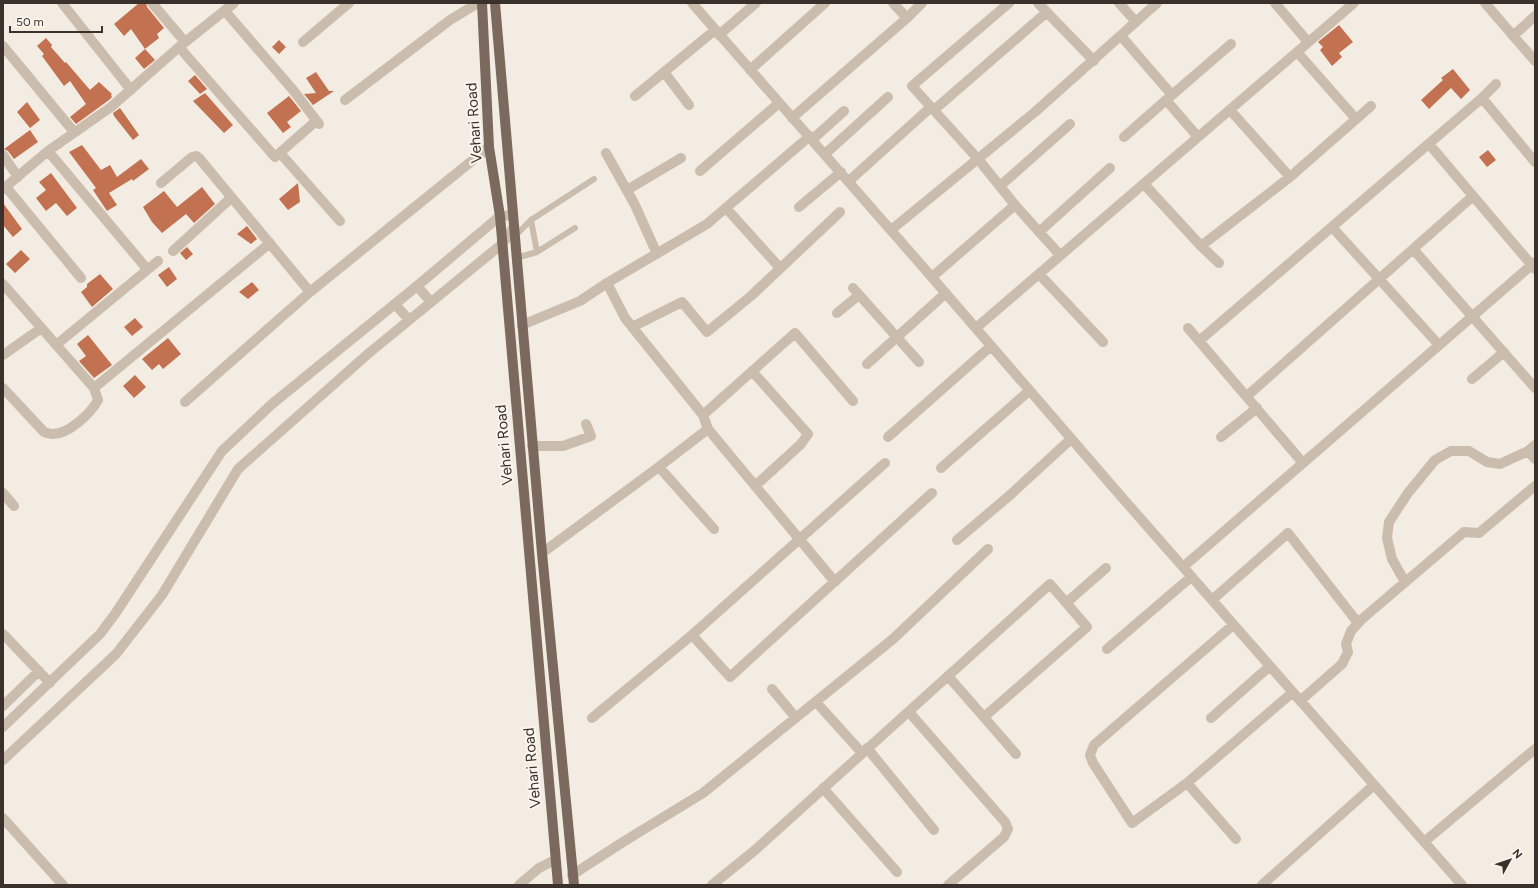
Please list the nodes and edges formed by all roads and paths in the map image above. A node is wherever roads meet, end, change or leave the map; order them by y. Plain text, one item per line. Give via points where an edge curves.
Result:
1 (62, 3) edge
2 (152, 3) edge
3 (234, 3) edge
4 (349, 3) edge
5 (478, 3) edge
6 (482, 3) edge
7 (495, 3) edge
8 (756, 3) edge
9 (825, 3) edge
10 (893, 3) edge
11 (922, 3) edge
12 (1009, 3) edge
13 (1038, 3) edge
14 (1119, 3) edge
15 (1157, 3) edge
16 (1275, 3) edge
17 (1354, 3) edge
18 (1485, 3) edge
19 (694, 4) edge
20 (224, 11) junction
21 (1047, 12) junction
22 (1535, 16) edge
23 (907, 18) junction
24 (1136, 22) junction
25 (717, 32) junction
26 (1121, 36) junction
27 (1513, 36) junction
28 (303, 42) dead end
29 (1308, 42) junction
30 (1231, 44) dead end
31 (182, 45) junction
32 (3, 46) edge
33 (1297, 52) junction
34 (1094, 60) junction
35 (1535, 61) edge
36 (750, 70) junction
37 (664, 72) junction
38 (1496, 84) dead end
39 (131, 90) junction
40 (635, 96) dead end
41 (888, 97) dead end
42 (1169, 97) junction
43 (1482, 98) junction
44 (345, 100) dead end
45 (779, 103) junction
46 (689, 105) dead end
47 (1371, 106) dead end
48 (932, 109) junction
49 (1230, 110) junction
50 (844, 111) dead end
51 (792, 118) junction
52 (1356, 119) junction
53 (1070, 124) dead end
54 (74, 132) junction
55 (1124, 137) dead end
56 (1198, 137) junction
57 (811, 138) junction
58 (1429, 144) junction
59 (489, 147) junction
60 (48, 151) junction
61 (606, 152) dead end
62 (280, 153) junction
63 (825, 154) junction
64 (3, 155) edge
65 (681, 158) dead end
66 (978, 159) junction
67 (1535, 162) edge
68 (1110, 168) dead end
69 (700, 171) dead end
70 (841, 172) junction
71 (18, 177) junction
72 (1290, 177) junction
73 (594, 179) dead end
74 (849, 181) junction
75 (162, 183) dead end
76 (1144, 184) junction
77 (1000, 186) junction
78 (5, 188) edge
79 (627, 190) junction
80 (1473, 196) junction
81 (231, 198) junction
82 (1015, 205) junction
83 (799, 207) dead end
84 (726, 208) junction
85 (840, 212) dead end
86 (513, 215) junction
87 (500, 216) junction
88 (531, 220) junction
89 (340, 221) dead end
90 (1332, 227) junction
91 (575, 228) dead end
92 (891, 230) junction
93 (514, 232) junction
94 (1039, 232) junction
95 (270, 243) junction
96 (502, 244) junction
97 (1201, 246) junction
98 (1414, 249) junction
99 (173, 251) dead end
100 (537, 252) junction
101 (657, 254) junction
102 (1060, 255) junction
103 (516, 258) junction
104 (158, 261) dead end
105 (1220, 263) dead end
106 (1534, 265) edge
107 (780, 268) junction
108 (147, 269) junction
109 (1039, 274) junction
110 (932, 277) junction
111 (81, 278) dead end
112 (1379, 279) junction
113 (607, 283) junction
114 (3, 284) edge
115 (417, 286) junction
116 (310, 292) junction
117 (946, 293) junction
118 (431, 302) junction
119 (395, 304) junction
120 (837, 313) dead end
121 (1472, 316) junction
122 (409, 320) junction
123 (522, 325) junction
124 (632, 327) junction
125 (40, 328) junction
126 (976, 328) junction
127 (1188, 328) dead end
128 (897, 338) junction
129 (1199, 341) junction
130 (1102, 342) dead end
131 (56, 345) junction
132 (1439, 345) junction
133 (991, 346) junction
134 (1504, 352) junction
135 (3, 355) edge
136 (919, 362) dead end
137 (867, 364) dead end
138 (752, 371) junction
139 (1472, 379) dead end
140 (3, 388) edge
141 (94, 388) junction
142 (1535, 388) edge
143 (1029, 390) junction
144 (1246, 396) junction
145 (853, 401) dead end
146 (185, 402) dead end
147 (1257, 408) junction
148 (703, 415) junction
149 (586, 424) dead end
150 (708, 429) junction
151 (888, 437) dead end
152 (1221, 437) dead end
153 (1072, 439) junction
154 (532, 446) junction
155 (1533, 451) edge
156 (885, 463) dead end
157 (1303, 463) junction
158 (659, 467) junction
159 (941, 468) dead end
160 (755, 486) junction
161 (1535, 486) edge
162 (3, 493) edge
163 (932, 493) dead end
164 (14, 506) dead end
165 (714, 530) dead end
166 (798, 540) junction
167 (957, 540) dead end
168 (988, 549) dead end
169 (542, 553) junction
170 (1183, 567) junction
171 (1106, 568) dead end
172 (1191, 577) junction
173 (835, 582) junction
174 (1405, 582) junction
175 (1212, 600) junction
176 (1066, 603) junction
177 (1358, 623) junction
178 (1234, 625) junction
179 (3, 634) edge
180 (692, 635) junction
181 (1107, 649) dead end
182 (1270, 666) junction
183 (39, 671) junction
184 (948, 676) junction
185 (50, 683) junction
186 (772, 690) dead end
187 (1293, 692) junction
188 (1300, 701) junction
189 (816, 702) junction
190 (3, 706) edge
191 (909, 712) junction
192 (984, 717) junction
193 (592, 718) dead end
194 (796, 718) junction
195 (1211, 718) dead end
196 (3, 727) edge
197 (1535, 749) edge
198 (864, 751) junction
199 (1016, 754) dead end
200 (3, 760) edge
201 (1187, 783) junction
202 (1374, 785) junction
203 (823, 788) junction
204 (3, 818) edge
205 (934, 830) dead end
206 (1236, 839) dead end
207 (1424, 842) junction
208 (555, 860) junction
209 (897, 872) dead end
210 (573, 880) edge
211 (63, 885) edge
212 (519, 885) edge
213 (558, 885) edge
214 (712, 885) edge
215 (948, 885) edge
216 (1262, 885) edge
217 (1462, 885) edge

1 - 39 street
2 - 31 street
3 - 20 street
4 - 28 street
5 - 44 street via 450,20
6 - 59 main road, Vehari Road
7 - 86 main road, Vehari Road
8 - 25 street
9 - 36 street
10 - 23 street
11 - 23 street
12 - 48 street via 912,86
13 - 21 street
14 - 24 street
15 - 24 street
16 - 29 street
17 - 29 street
18 - 27 street
19 - 25 street
20 - 31 street
20 - 62 street via 318,122
21 - 34 street
21 - 48 street
22 - 27 street
23 - 51 street
24 - 26 street
25 - 36 street
25 - 37 street
26 - 34 street
26 - 42 street
27 - 35 street
29 - 33 street
30 - 42 street
31 - 39 street
31 - 62 street via 275,157
32 - 54 street
33 - 49 street
33 - 52 street
34 - 66 street
36 - 45 street
37 - 40 street
37 - 46 street
38 - 43 street
39 - 54 street
41 - 63 street
42 - 55 street
42 - 56 street
43 - 58 street
43 - 67 street
45 - 51 street
45 - 69 street
47 - 52 street
48 - 66 street
48 - 74 street
49 - 56 street
49 - 72 street
50 - 57 street
51 - 57 street
52 - 72 street
53 - 77 street
54 - 60 street
56 - 76 street
57 - 63 street
57 - 84 street
58 - 80 street
58 - 90 street
59 - 87 main road, Vehari Road
59 - 116 street
60 - 71 street
60 - 108 street
61 - 79 street
62 - 89 street
63 - 70 street
64 - 71 street
65 - 79 street
66 - 77 street
66 - 92 street
68 - 94 street
70 - 74 street
70 - 83 street
71 - 78 street
72 - 97 street
73 - 88 lane
74 - 92 street
75 - 81 street via 196,156
76 - 97 street
76 - 102 street
77 - 82 street
78 - 111 street
79 - 101 street
80 - 98 street
80 - 106 street
81 - 95 street
81 - 99 street
82 - 94 street
82 - 110 street
84 - 101 street via 707,224
84 - 107 street
85 - 107 street
86 - 87 street
86 - 93 main road, Vehari Road
87 - 96 main road, Vehari Road
87 - 115 street
88 - 93 lane
88 - 100 lane
90 - 112 street
90 - 129 street
91 - 100 lane
92 - 110 street
93 - 96 street
93 - 103 main road, Vehari Road
94 - 102 street
95 - 116 street
95 - 141 street
96 - 118 street
96 - 208 main road, Vehari Road
97 - 105 street
98 - 112 street
98 - 121 street
100 - 103 lane
101 - 113 street
102 - 109 street
103 - 123 main road, Vehari Road
104 - 108 street
106 - 121 street
107 - 124 street via 707,332 682,302
108 - 131 street
109 - 126 street
109 - 130 street
110 - 117 street
112 - 132 street
112 - 144 street
113 - 123 street via 580,301
113 - 124 street
114 - 125 street
115 - 118 street
115 - 119 street
116 - 146 street
117 - 126 street
117 - 128 street
118 - 122 street
119 - 122 street
119 - 185 street via 272,404 222,451 115,614 100,634
120 - 128 street via 856,291
121 - 132 street
121 - 134 street
122 - 200 street via 238,469 162,595 116,654
123 - 154 main road, Vehari Road
124 - 148 street
125 - 131 street
125 - 135 street
126 - 133 street
127 - 129 street
128 - 136 street
128 - 137 street
129 - 144 street
131 - 141 street
132 - 157 street
133 - 143 street
133 - 151 street
134 - 139 street
134 - 142 street
138 - 145 street via 795,333
138 - 148 street
138 - 160 street via 808,434 801,444
140 - 141 street via 44,432 51,434 69,429 95,406 98,400
143 - 153 street
143 - 159 street
144 - 147 street
147 - 152 street
147 - 157 street
148 - 150 street
149 - 154 street via 591,436 563,446
150 - 158 street
150 - 160 street
153 - 167 street
153 - 170 street
154 - 169 main road, Vehari Road
155 - 174 street via 1500,464 1487,462 1470,451 1451,451 1435,460 1408,493 1390,522 1387,538 1392,559
156 - 166 street
157 - 170 street
158 - 165 street
158 - 169 street
160 - 166 street
161 - 174 street via 1479,533 1464,532
162 - 164 street
163 - 173 street
166 - 173 street
166 - 180 street
168 - 189 street via 893,639
169 - 210 main road, Vehari Road
170 - 172 street
171 - 176 street
172 - 175 street
172 - 181 street
173 - 180 street via 730,677
174 - 177 street
175 - 177 street via 1288,533
175 - 178 street
176 - 184 street via 1050,584
176 - 192 street via 1087,627
177 - 188 street via 1351,631 1346,644 1348,652 1342,664
178 - 182 street
178 - 201 street via 1094,745 1090,755 1132,823
179 - 183 street
180 - 193 street
182 - 187 street
182 - 195 street
183 - 185 street
183 - 190 street
184 - 191 street
184 - 192 street
185 - 196 street
186 - 194 street
187 - 188 street
187 - 201 street
188 - 202 street
189 - 194 street
189 - 198 street
191 - 198 street
191 - 215 street via 1005,822 1008,829 1004,837
192 - 199 street
194 - 210 street via 703,793 623,842
197 - 207 street
198 - 203 street
198 - 205 street
201 - 206 street
202 - 207 street
202 - 216 street
203 - 209 street
203 - 214 street via 754,851
204 - 211 street
207 - 217 street
208 - 212 street via 539,868
208 - 213 main road, Vehari Road

